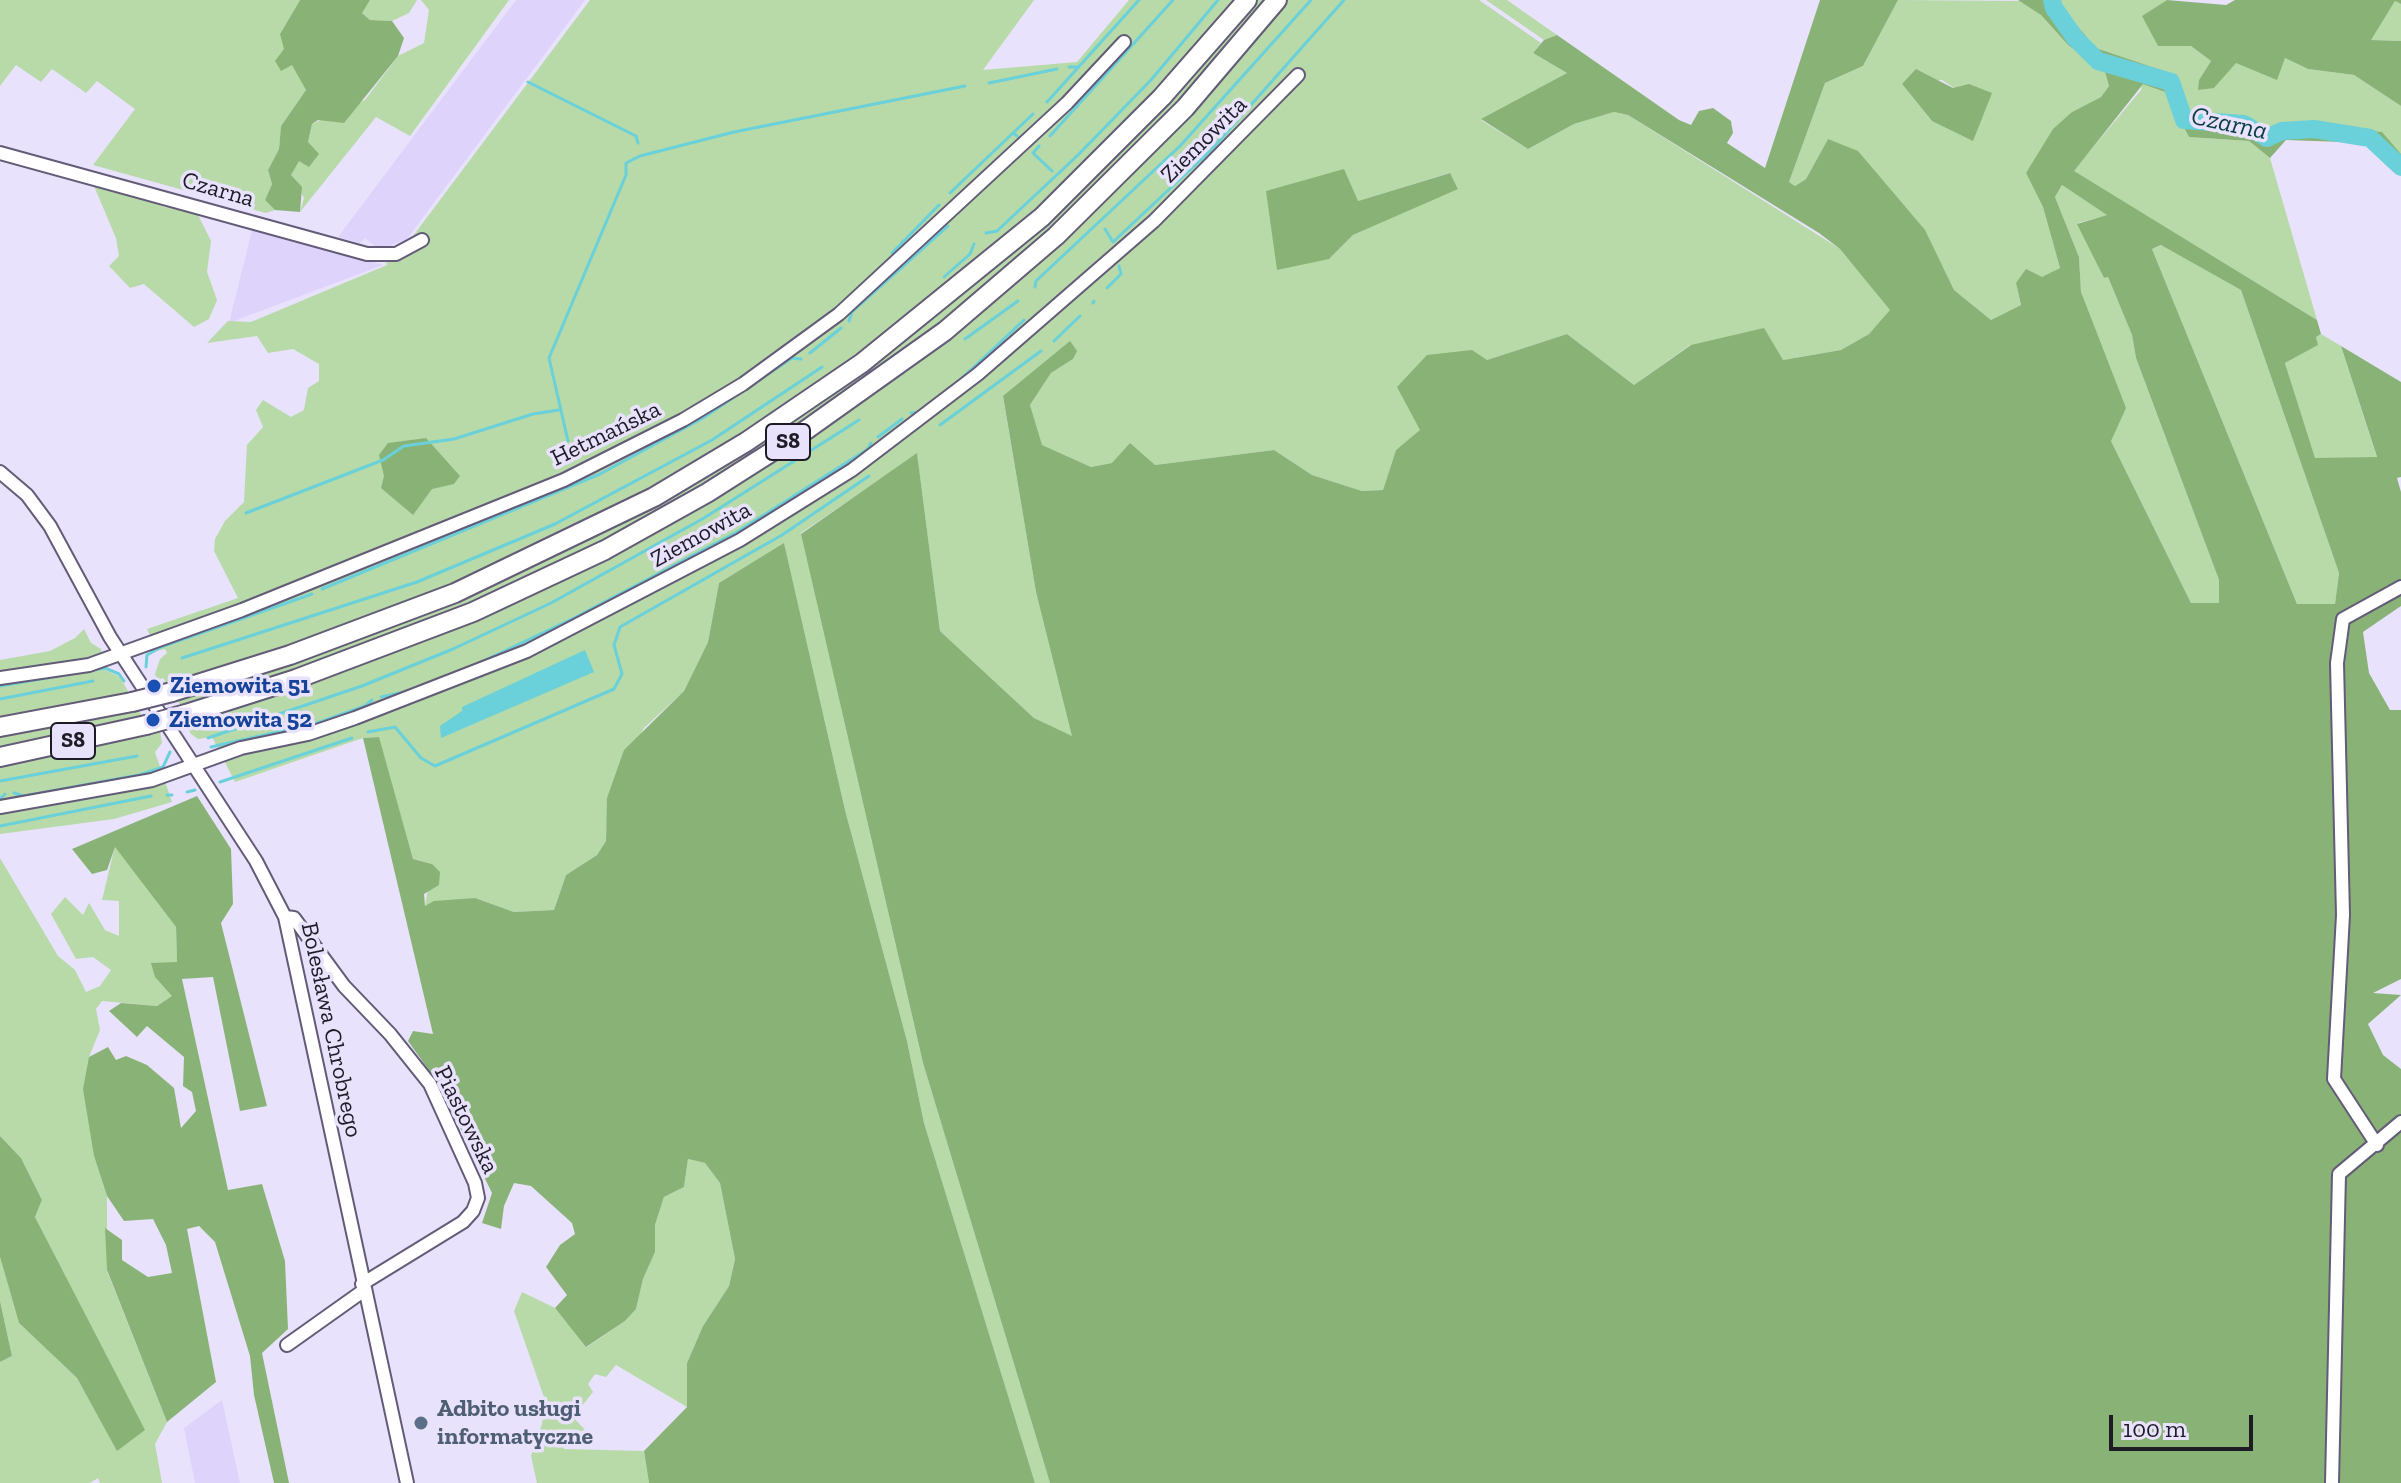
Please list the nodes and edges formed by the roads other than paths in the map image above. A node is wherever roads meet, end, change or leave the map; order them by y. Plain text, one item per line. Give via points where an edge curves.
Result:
1 (1247, 0) edge
2 (1277, 0) edge
3 (1124, 42) dead end
4 (1298, 75) dead end
5 (0, 153) edge
6 (422, 240) dead end
7 (0, 472) edge
8 (2401, 587) edge
9 (121, 654) junction
10 (0, 678) edge
11 (0, 727) edge
12 (0, 757) edge
13 (194, 766) junction
14 (0, 807) edge
15 (285, 917) junction
16 (2401, 1122) edge
17 (2377, 1145) junction
18 (363, 1288) junction
19 (287, 1345) dead end
20 (407, 1483) edge
21 (2332, 1483) edge

1 - 11 highway, S8, bridge via 1162,97 1042,217 862,363 654,497 455,593 290,655 132,702
2 - 12 highway, S8, bridge via 1185,108 1056,236 945,331 707,493 605,550 473,612 325,669 146,725
3 - 9 street, Hetmańska via 1059,111 880,278 789,352 717,400 564,480
4 - 13 street, Ziemowita via 1189,187 978,374 794,508 651,588 471,675 308,734 241,748
5 - 6 street, Czarna via 367,254 396,254
7 - 9 street, Bolesława Chrobrego via 27,495 50,526
8 - 17 street via 2343,619 2337,663 2343,915 2334,1079
9 - 10 street, Hetmańska via 76,668
9 - 13 street, Bolesława Chrobrego
13 - 14 street, Ziemowita via 152,780
13 - 15 street, Bolesława Chrobrego via 256,861
15 - 18 street, Bolesława Chrobrego
15 - 18 street, Piastowska via 294,918 344,986 430,1084 475,1183 478,1198 463,1222
16 - 17 street
17 - 21 street via 2339,1174
18 - 19 street, Piastowska
18 - 20 street, Bolesława Chrobrego

